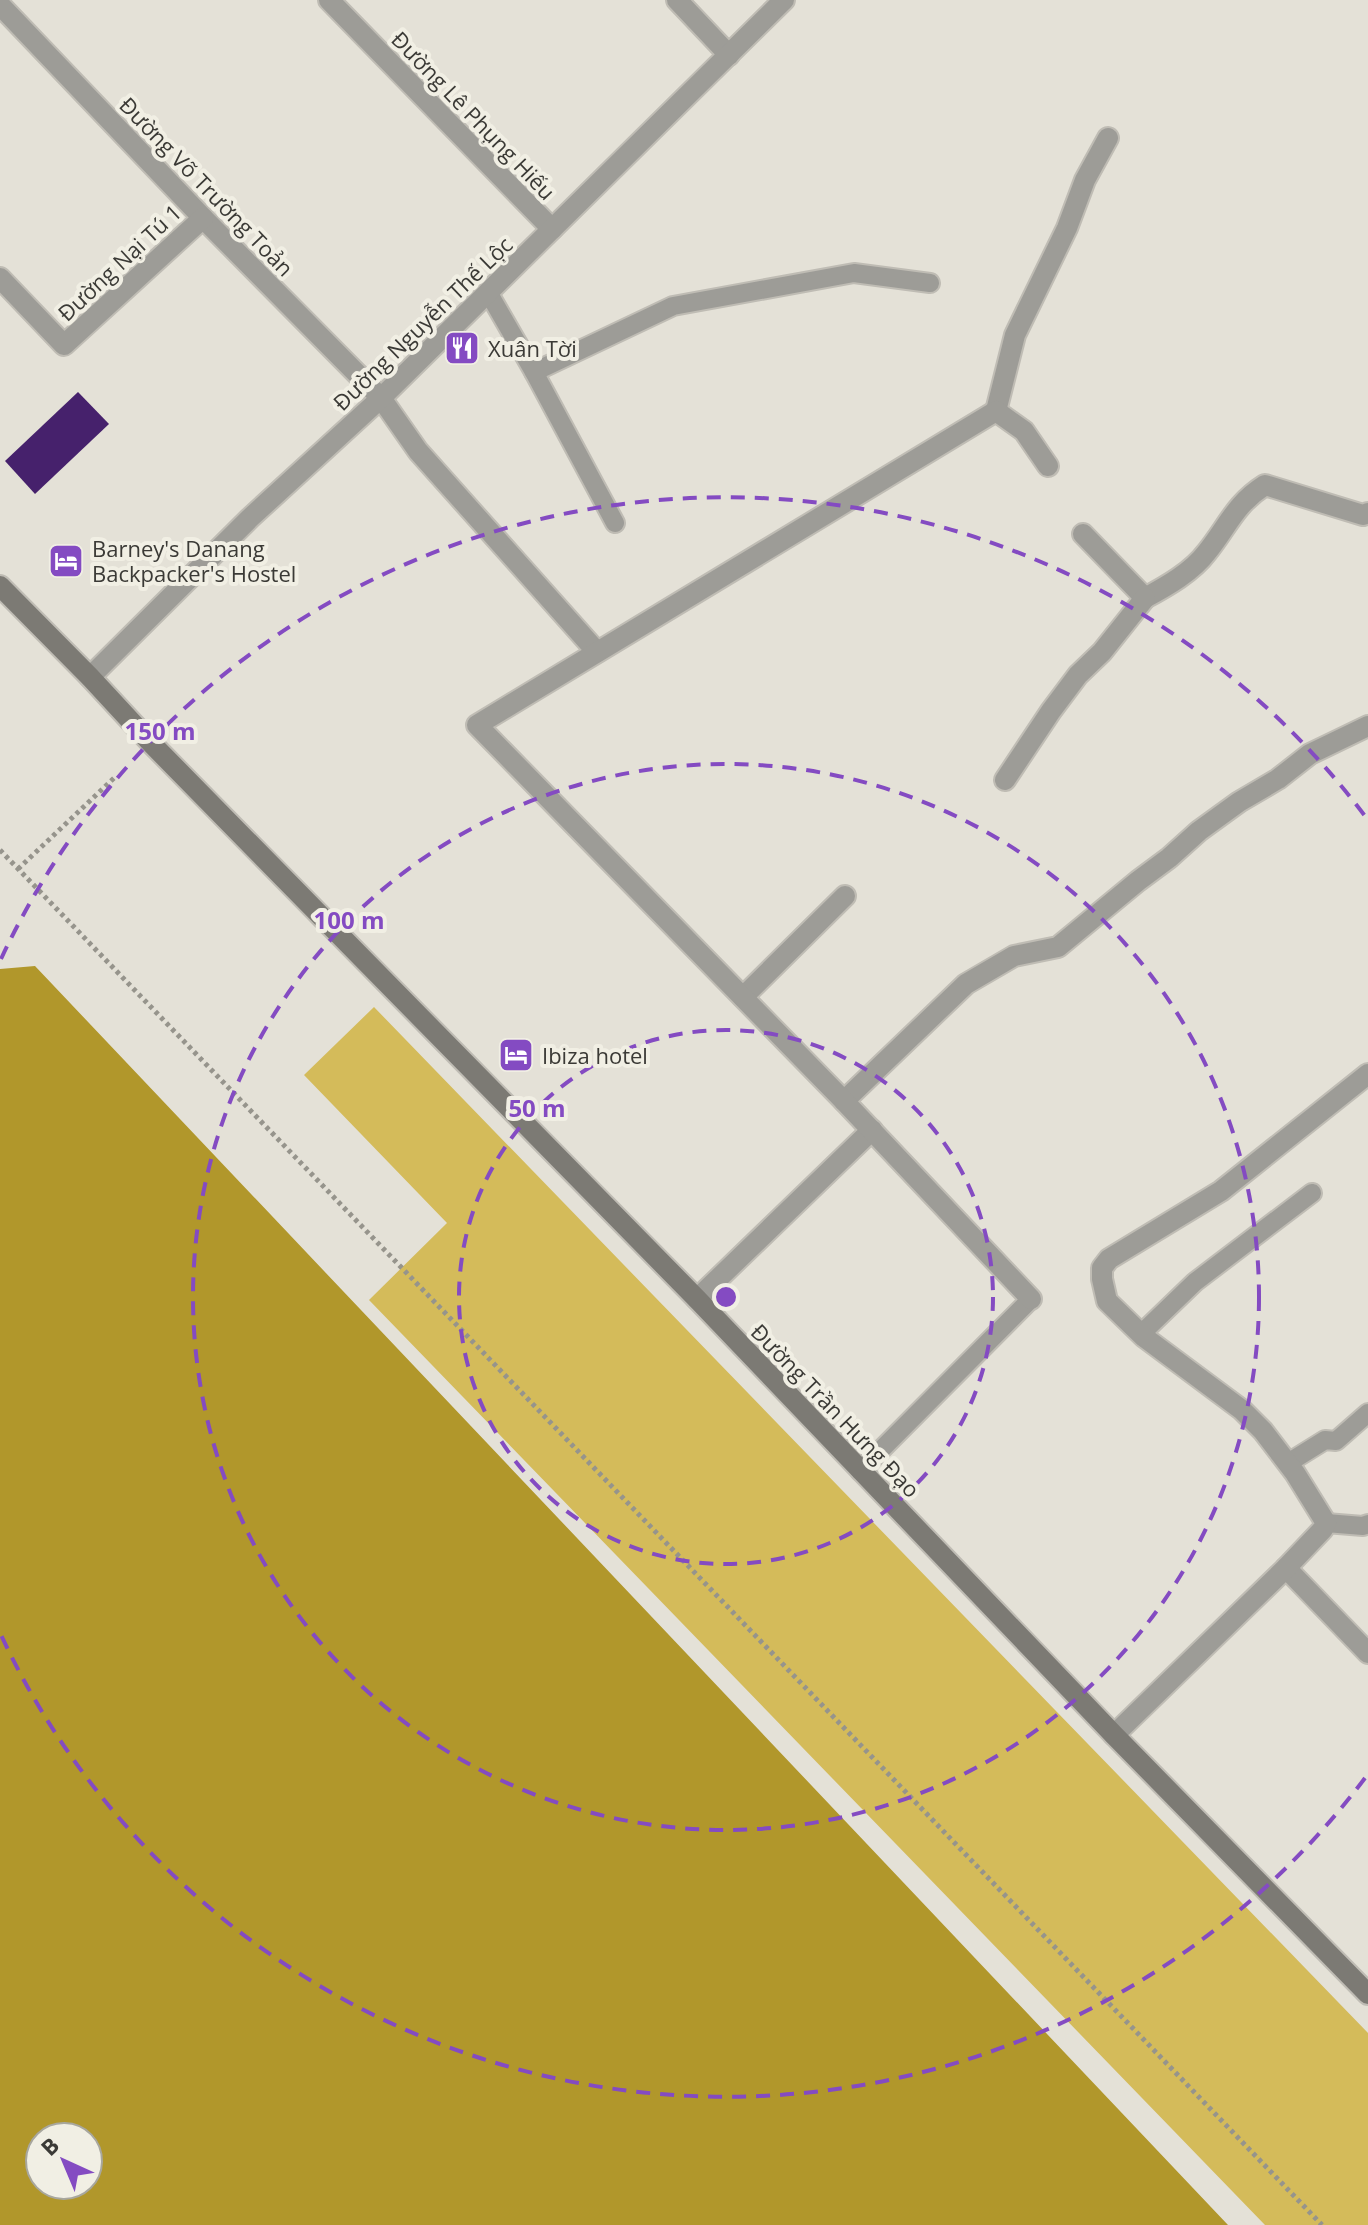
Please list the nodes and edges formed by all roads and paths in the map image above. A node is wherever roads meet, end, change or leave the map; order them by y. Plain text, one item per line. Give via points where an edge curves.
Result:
1 (329, 0) edge
2 (677, 0) edge
3 (784, 0) edge
4 (0, 5) edge
5 (729, 55) junction
6 (1108, 138) dead end
7 (203, 218) junction
8 (552, 229) junction
9 (0, 278) edge
10 (930, 283) dead end
11 (488, 292) junction
12 (534, 372) junction
13 (381, 398) junction
14 (996, 411) junction
15 (1048, 466) dead end
16 (1368, 513) edge
17 (615, 523) dead end
18 (1083, 534) dead end
19 (0, 586) edge
20 (1145, 598) junction
21 (597, 652) junction
22 (90, 677) junction
23 (1368, 726) edge
24 (114, 778) dead end
25 (1005, 780) dead end
26 (0, 850) edge
27 (18, 869) junction
28 (845, 896) dead end
29 (743, 997) junction
30 (1368, 1074) edge
31 (844, 1101) junction
32 (872, 1130) junction
33 (1312, 1193) dead end
34 (697, 1299) junction
35 (1031, 1299) joint
36 (1141, 1334) junction
37 (1368, 1413) edge
38 (1288, 1463) junction
39 (860, 1471) junction
40 (1326, 1523) junction
41 (1368, 1524) edge
42 (1286, 1568) junction
43 (1368, 1653) edge
44 (1114, 1735) junction
45 (1368, 1994) edge
46 (1322, 2225) edge

1 - 8 street, Đường Lê Phụng Hiếu
2 - 5 street
3 - 5 street, Đường Nguyễn Thế Lộc
4 - 7 street, Đường Võ Trường Toản
5 - 8 street, Đường Nguyễn Thế Lộc
6 - 14 street via 1015,335
7 - 9 street, Đường Nại Tú 1 via 64,345
7 - 13 street, Đường Võ Trường Toản
8 - 11 street, Đường Nguyễn Thế Lộc
10 - 12 lane via 854,273 673,306
11 - 12 lane
11 - 13 street, Đường Nguyễn Thế Lộc
12 - 17 lane
13 - 21 street, Đường Võ Trường Toản via 418,451
13 - 22 street, Đường Nguyễn Thế Lộc via 250,518
14 - 15 street via 1024,431
14 - 21 street
16 - 20 street via 1265,485 1248,495 1206,555
18 - 20 street
19 - 22 main road, Đường Trần Hưng Đạo
20 - 25 street via 1078,675
21 - 29 street via 477,725
22 - 34 main road, Đường Trần Hưng Đạo
23 - 31 street via 1310,754 1239,802 1058,947 1014,956 966,984
24 - 27 path
26 - 27 path
27 - 46 path
28 - 29 street
29 - 31 street
30 - 36 street via 1221,1191 1105,1263 1107,1301
31 - 32 street
32 - 34 street
32 - 35 street
33 - 36 lane via 1195,1282
34 - 39 main road, Đường Trần Hưng Đạo
35 - 39 lane
36 - 38 street via 1242,1410
37 - 38 lane via 1336,1441 1325,1440
38 - 40 street
39 - 44 main road, Đường Trần Hưng Đạo
40 - 41 lane
40 - 42 street
42 - 43 street
42 - 44 street
44 - 45 main road, Đường Trần Hưng Đạo

